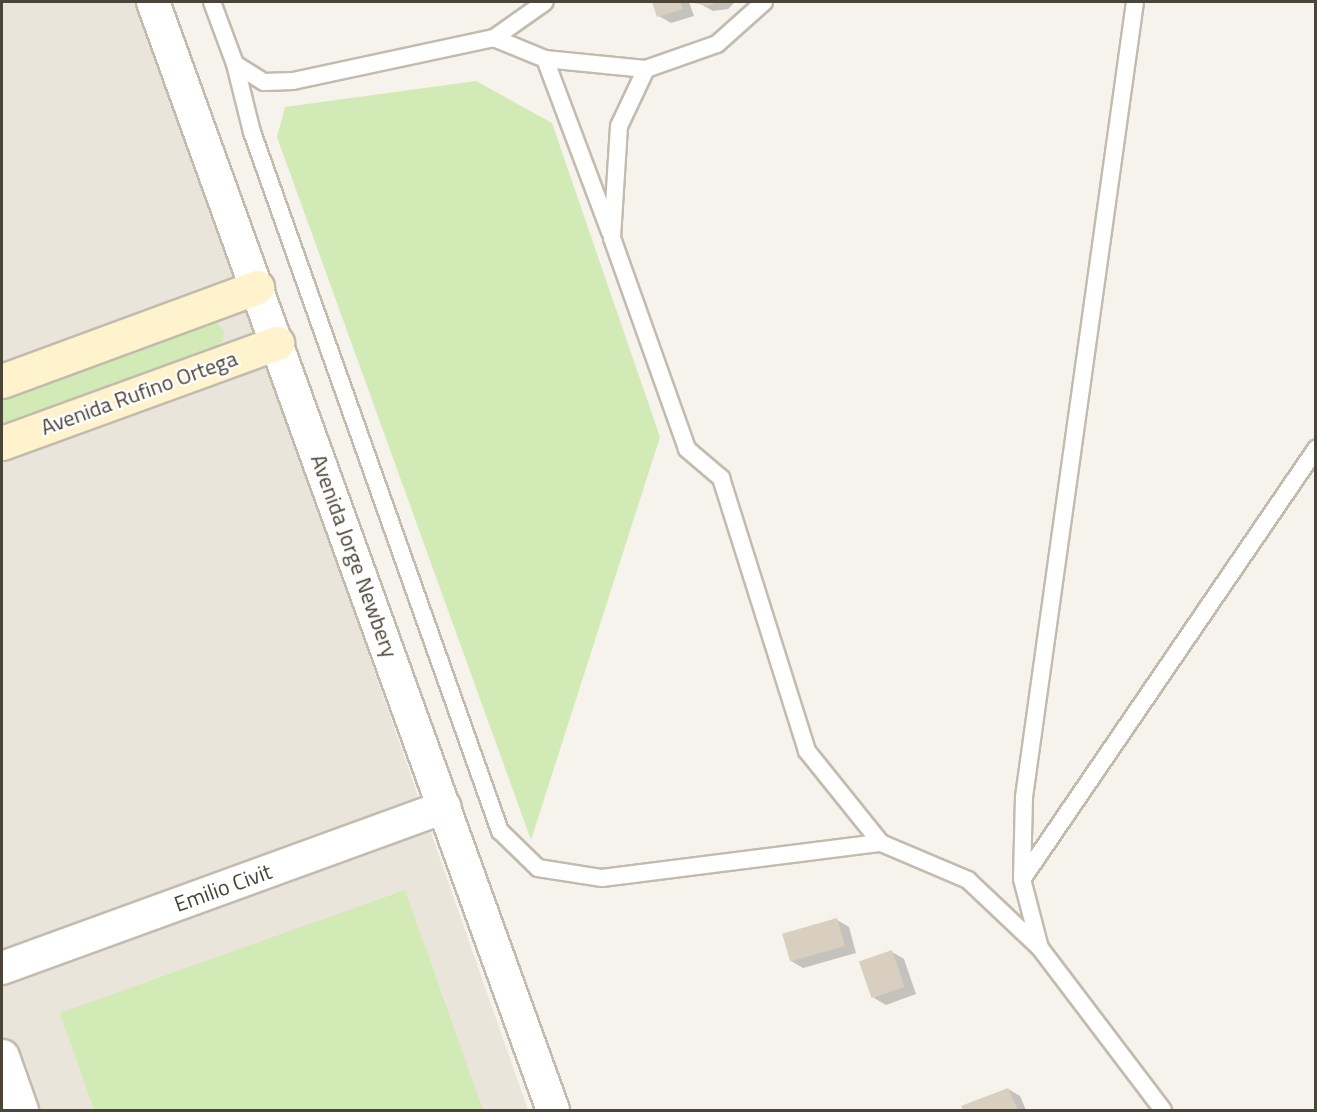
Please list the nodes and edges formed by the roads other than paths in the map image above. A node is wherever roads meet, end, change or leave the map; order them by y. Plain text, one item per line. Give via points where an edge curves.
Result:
1 (153, 2) edge
2 (212, 2) edge
3 (545, 2) edge
4 (764, 2) edge
5 (1135, 2) edge
6 (494, 38) junction
7 (545, 59) junction
8 (234, 64) junction
9 (646, 69) junction
10 (612, 238) junction
11 (256, 287) junction
12 (277, 343) junction
13 (2, 381) edge
14 (2, 443) edge
15 (1316, 449) edge
16 (445, 807) junction
17 (881, 843) junction
18 (1022, 879) junction
19 (1040, 948) junction
20 (2, 968) edge
21 (2, 1056) edge
22 (21, 1110) edge
23 (553, 1110) edge
24 (1163, 1110) edge

1 - 11 street, Avenida Jorge Newbery
2 - 8 lane
3 - 6 lane
4 - 9 lane via 717,44
5 - 18 lane via 1024,797
6 - 7 lane
6 - 8 lane via 293,81 264,82
7 - 9 lane
7 - 10 lane
8 - 17 lane via 252,132 500,831 538,868 602,878
9 - 10 lane via 619,126
10 - 17 lane via 687,449 721,478 807,751
11 - 12 street, Avenida Jorge Newbery
11 - 13 main road
12 - 14 main road, Avenida Rufino Ortega
12 - 16 street, Avenida Jorge Newbery
15 - 18 lane
16 - 20 street, Emilio Civit
16 - 23 street, Avenida Jorge Newbery
17 - 19 lane via 968,880
18 - 19 lane
19 - 24 lane
21 - 22 street

